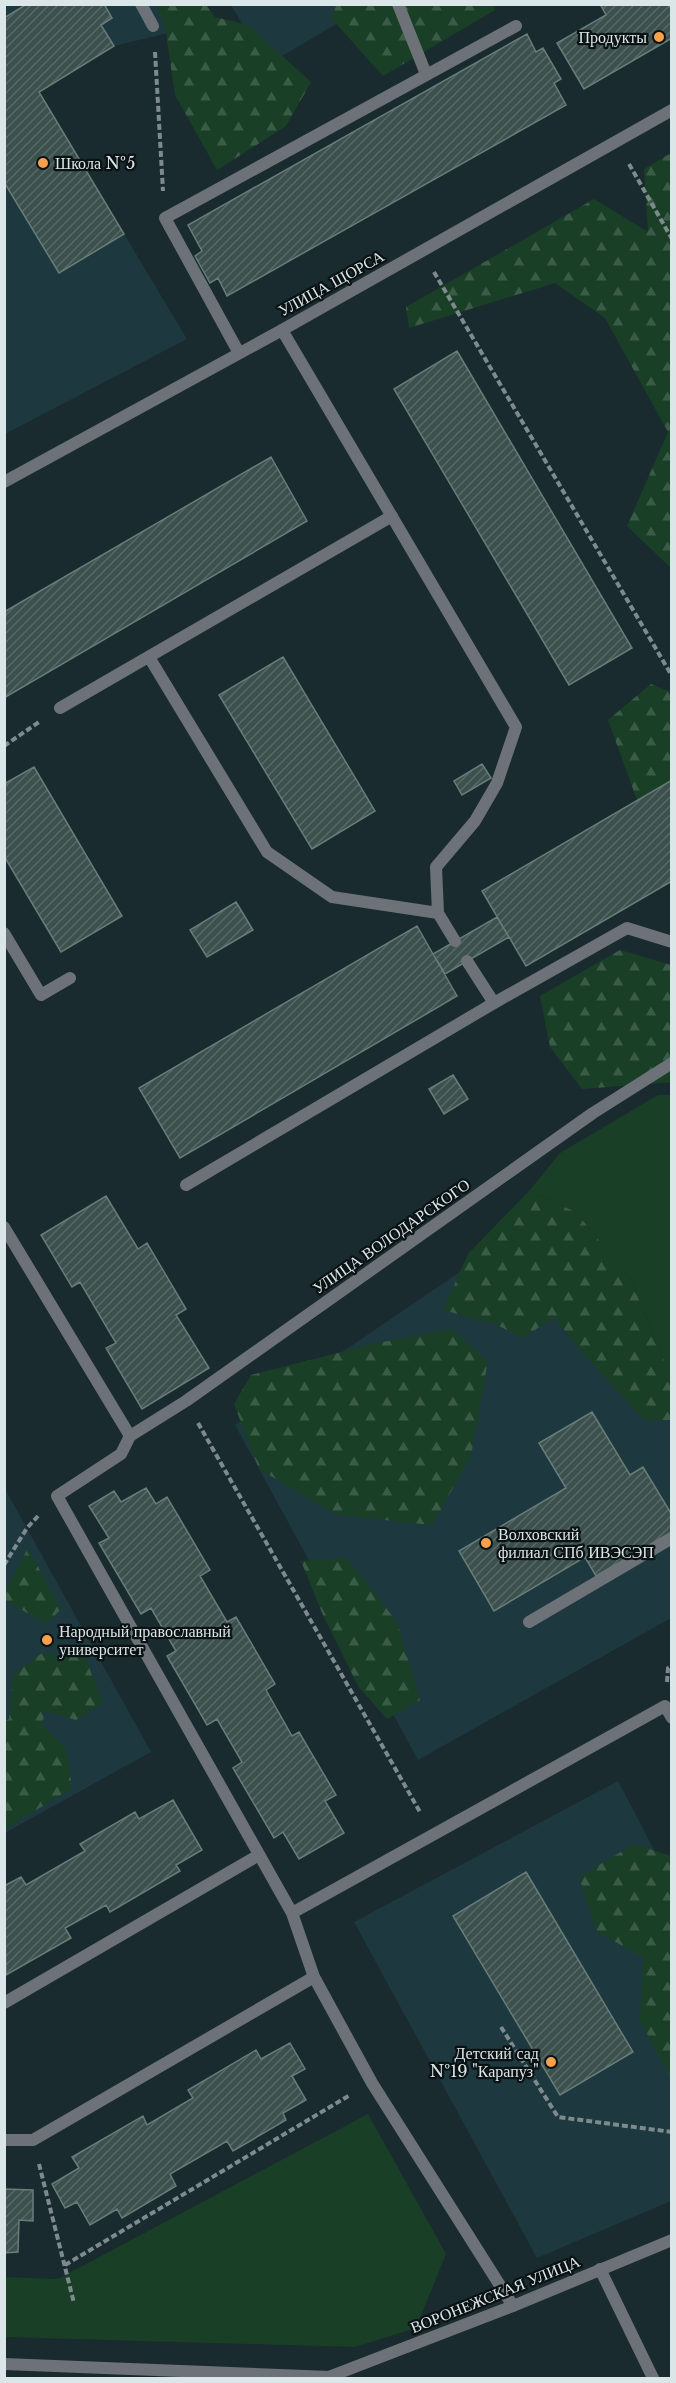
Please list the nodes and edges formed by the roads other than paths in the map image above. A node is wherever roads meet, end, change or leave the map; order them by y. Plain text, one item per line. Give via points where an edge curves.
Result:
1 (141, 4) edge
2 (398, 4) edge
3 (153, 26) road end
4 (516, 26) dead end
5 (426, 74) junction
6 (672, 110) edge
7 (282, 330) junction
8 (239, 353) junction
9 (4, 482) edge
10 (392, 516) junction
11 (149, 657) junction
12 (60, 708) road end
13 (438, 913) junction
14 (4, 933) edge
15 (455, 941) dead end
16 (672, 942) edge
17 (467, 961) dead end
18 (70, 978) dead end
19 (494, 1003) junction
20 (672, 1063) edge
21 (186, 1185) dead end
22 (4, 1227) edge
23 (130, 1436) junction
24 (672, 1538) edge
25 (530, 1622) dead end
26 (672, 1718) edge
27 (259, 1855) junction
28 (292, 1913) junction
29 (314, 1977) junction
30 (4, 2004) edge
31 (4, 2140) edge
32 (672, 2240) edge
33 (600, 2269) junction
34 (513, 2306) junction
35 (4, 2364) edge
36 (328, 2378) edge
37 (654, 2379) edge

1 - 3 street
2 - 5 street
4 - 5 street
5 - 8 street via 165,218
6 - 7 street, УЛИЦА ЩОРСА
7 - 8 street, УЛИЦА ЩОРСА
7 - 10 street
8 - 9 street, УЛИЦА ЩОРСА
10 - 11 street
10 - 13 street via 516,727 497,783 475,821 436,867
11 - 12 street
11 - 13 street via 267,852 332,897
13 - 15 street
14 - 18 street via 41,995
16 - 19 street via 627,928
17 - 19 street
19 - 21 street
20 - 23 street, УЛИЦА ВОЛОДАРСКОГО via 593,1113 186,1401
22 - 23 street
23 - 27 street via 121,1454 57,1496
24 - 25 street
26 - 28 street via 665,1706
27 - 28 street
27 - 30 street
28 - 29 street
29 - 31 street via 33,2140
29 - 34 street via 372,2083
32 - 33 street, ВОРОНЕЖСКАЯ УЛИЦА
33 - 34 street, ВОРОНЕЖСКАЯ УЛИЦА
33 - 37 street
34 - 36 street, ВОРОНЕЖСКАЯ УЛИЦА
35 - 36 street, ВОРОНЕЖСКАЯ УЛИЦА

